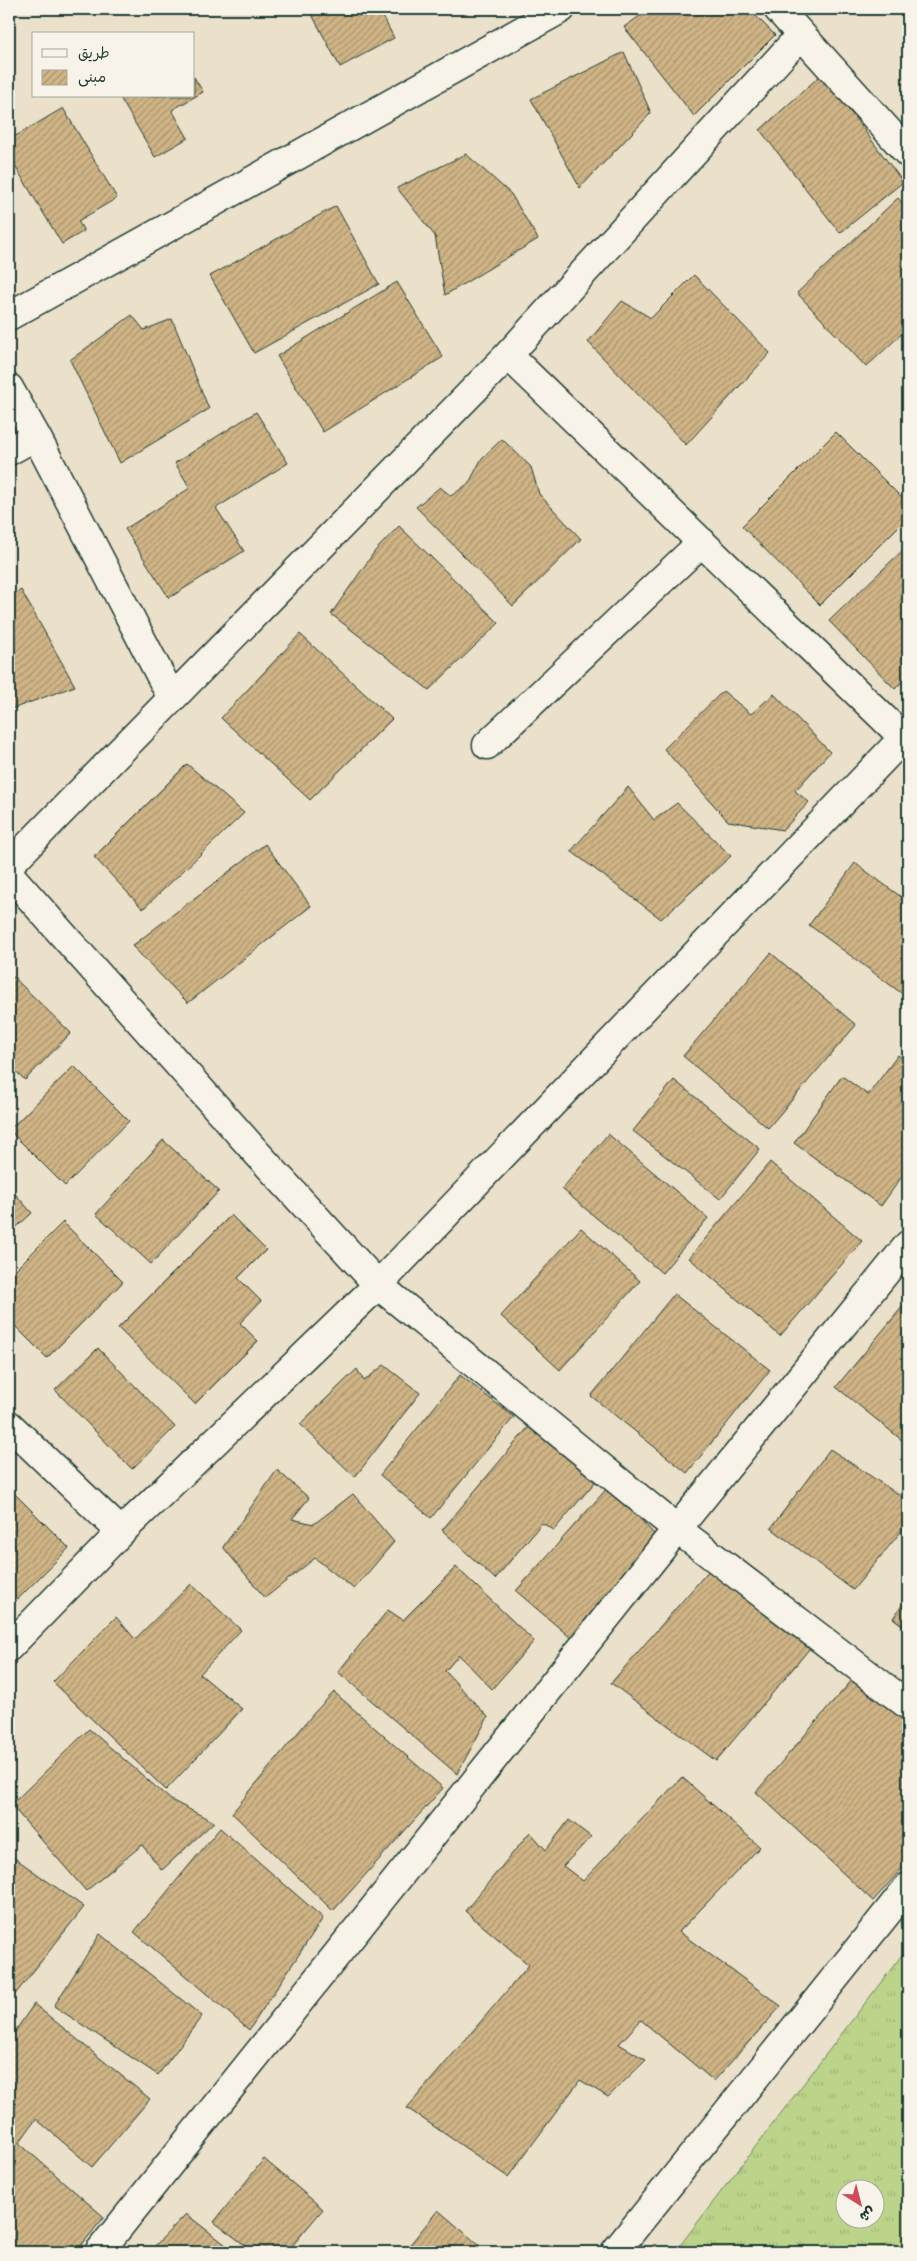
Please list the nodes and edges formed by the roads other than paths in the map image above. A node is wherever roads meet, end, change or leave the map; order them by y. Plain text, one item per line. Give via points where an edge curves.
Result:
1 (561, 9) edge
2 (778, 9) edge
3 (801, 35) junction
4 (908, 153) edge
5 (9, 316) edge
6 (508, 355) junction
7 (9, 388) edge
8 (36, 436) junction
9 (9, 451) edge
10 (702, 542) junction
11 (172, 698) junction
12 (906, 735) edge
13 (487, 745) dead end
14 (9, 865) edge
15 (9, 874) edge
16 (908, 1245) edge
17 (378, 1285) junction
18 (9, 1425) edge
19 (677, 1530) junction
20 (121, 1532) junction
21 (9, 1647) edge
22 (908, 1705) edge
23 (908, 1887) edge
24 (99, 2252) edge
25 (615, 2252) edge

1 - 5 street
2 - 3 street
3 - 4 street
3 - 6 street
6 - 10 street
6 - 11 street
7 - 8 street
8 - 9 street
8 - 11 street
10 - 12 street
10 - 13 street
11 - 14 street
12 - 17 street
15 - 17 street via 255,1152
16 - 19 street
17 - 19 street
17 - 20 street
18 - 20 street
19 - 22 street
19 - 24 street
20 - 21 street
23 - 25 street

